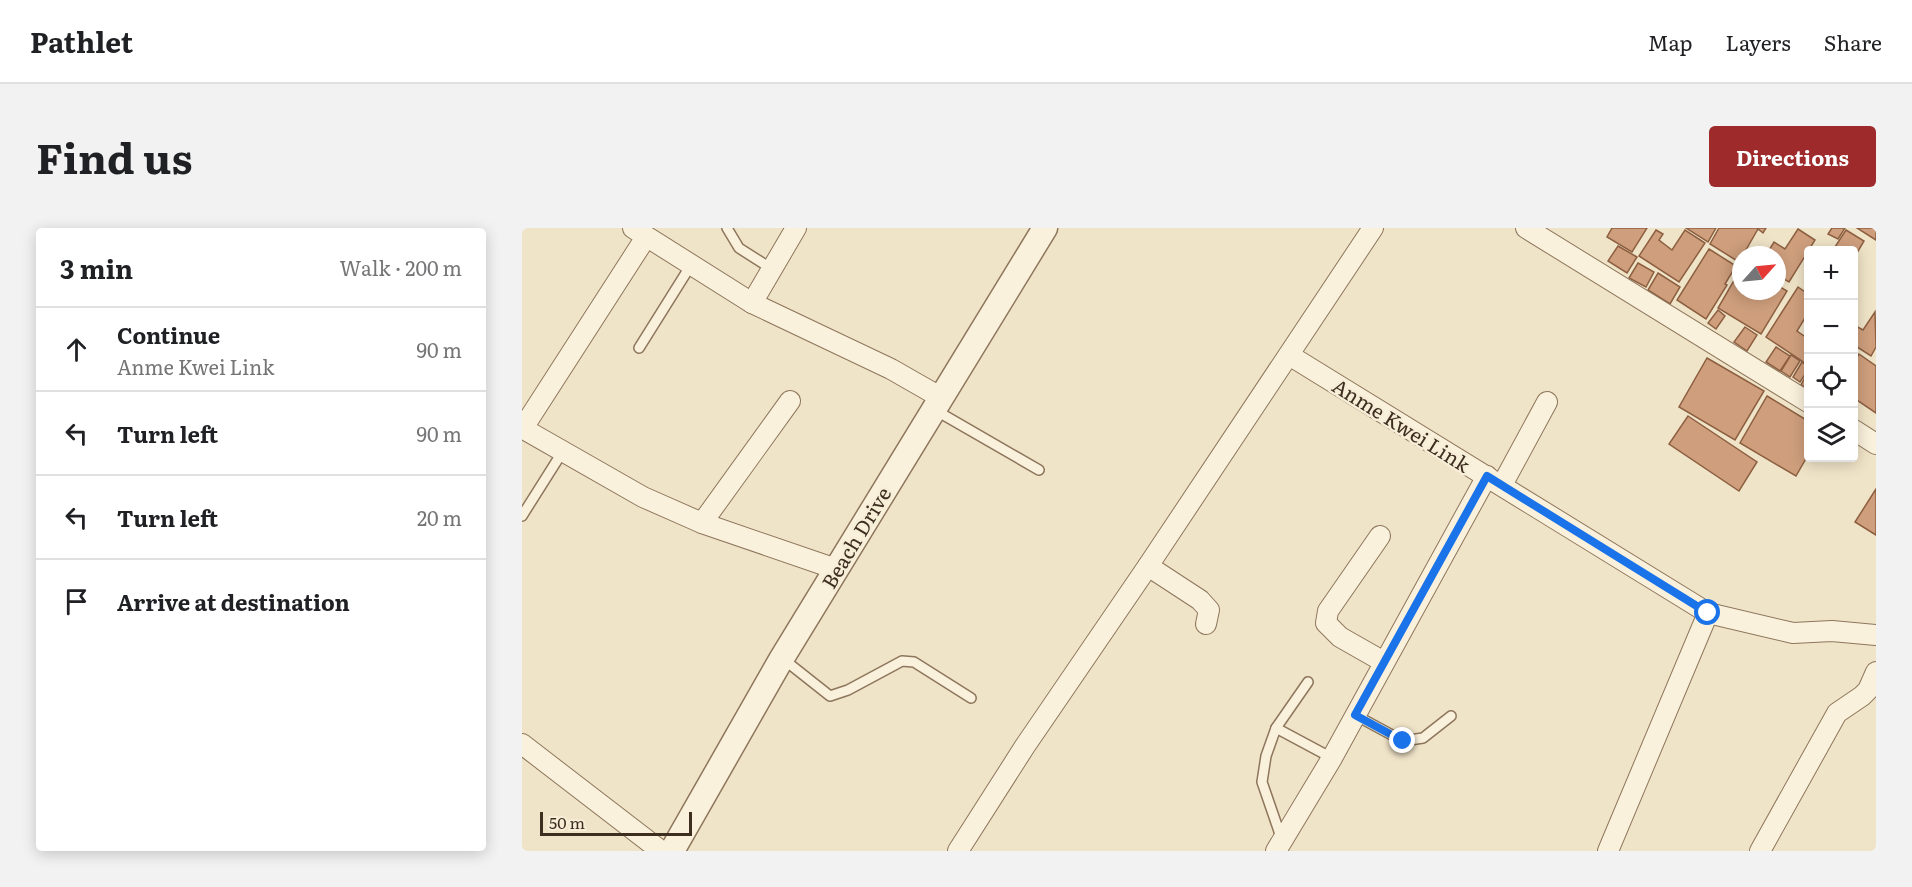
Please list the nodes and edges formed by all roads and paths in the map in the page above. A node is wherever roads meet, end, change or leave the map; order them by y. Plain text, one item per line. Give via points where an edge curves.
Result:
1 (727, 228) edge
2 (796, 228) edge
3 (1045, 228) edge
4 (1373, 228) edge
5 (1526, 228) edge
6 (640, 232) edge
7 (691, 265) junction
8 (772, 269) junction
9 (752, 303) junction
10 (639, 348) dead end
11 (1289, 355) junction
12 (1804, 399) edge
13 (790, 401) dead end
14 (1547, 402) dead end
15 (937, 403) junction
16 (522, 428) edge
17 (1858, 433) edge
18 (1876, 444) edge
19 (563, 452) junction
20 (1039, 471) dead end
21 (1494, 481) junction
22 (522, 516) edge
23 (702, 522) junction
24 (1380, 536) dead end
25 (1148, 566) junction
26 (836, 569) junction
27 (1708, 613) junction
28 (1206, 624) dead end
29 (1876, 634) edge
30 (782, 658) junction
31 (1384, 662) junction
32 (1876, 672) edge
33 (1308, 682) dead end
34 (971, 698) dead end
35 (1355, 715) junction
36 (1451, 716) dead end
37 (1276, 728) junction
38 (522, 744) edge
39 (1332, 758) junction
40 (1279, 846) edge
41 (661, 851) edge
42 (672, 851) edge
43 (958, 851) edge
44 (1608, 851) edge
45 (1760, 851) edge

1 - 8 lane via 739,248
2 - 8 street
3 - 15 street, Beach Drive
4 - 11 street
5 - 12 street
6 - 7 street
6 - 16 street
7 - 9 street
7 - 10 lane
8 - 9 street
9 - 15 street via 891,369
11 - 21 street, Anme Kwei Link
11 - 25 street
13 - 23 street
14 - 21 street
15 - 20 lane
15 - 26 street, Beach Drive
16 - 19 street
17 - 18 street
19 - 22 lane
19 - 23 street via 643,497
21 - 27 street, Anme Kwei Link
21 - 31 street
23 - 26 street
24 - 31 street via 1328,611 1326,622 1340,637
25 - 28 street via 1200,600 1209,610
25 - 43 street
26 - 30 street, Beach Drive
27 - 29 street, Anme Kwei Link via 1794,633
27 - 44 street
30 - 34 lane via 830,696 902,661 914,662
30 - 42 street, Beach Drive
31 - 35 street
32 - 45 street via 1862,696 1837,713
33 - 37 lane
35 - 36 lane via 1403,741 1422,738
35 - 39 street
37 - 39 lane
37 - 40 lane via 1262,782
38 - 41 street
39 - 40 street

